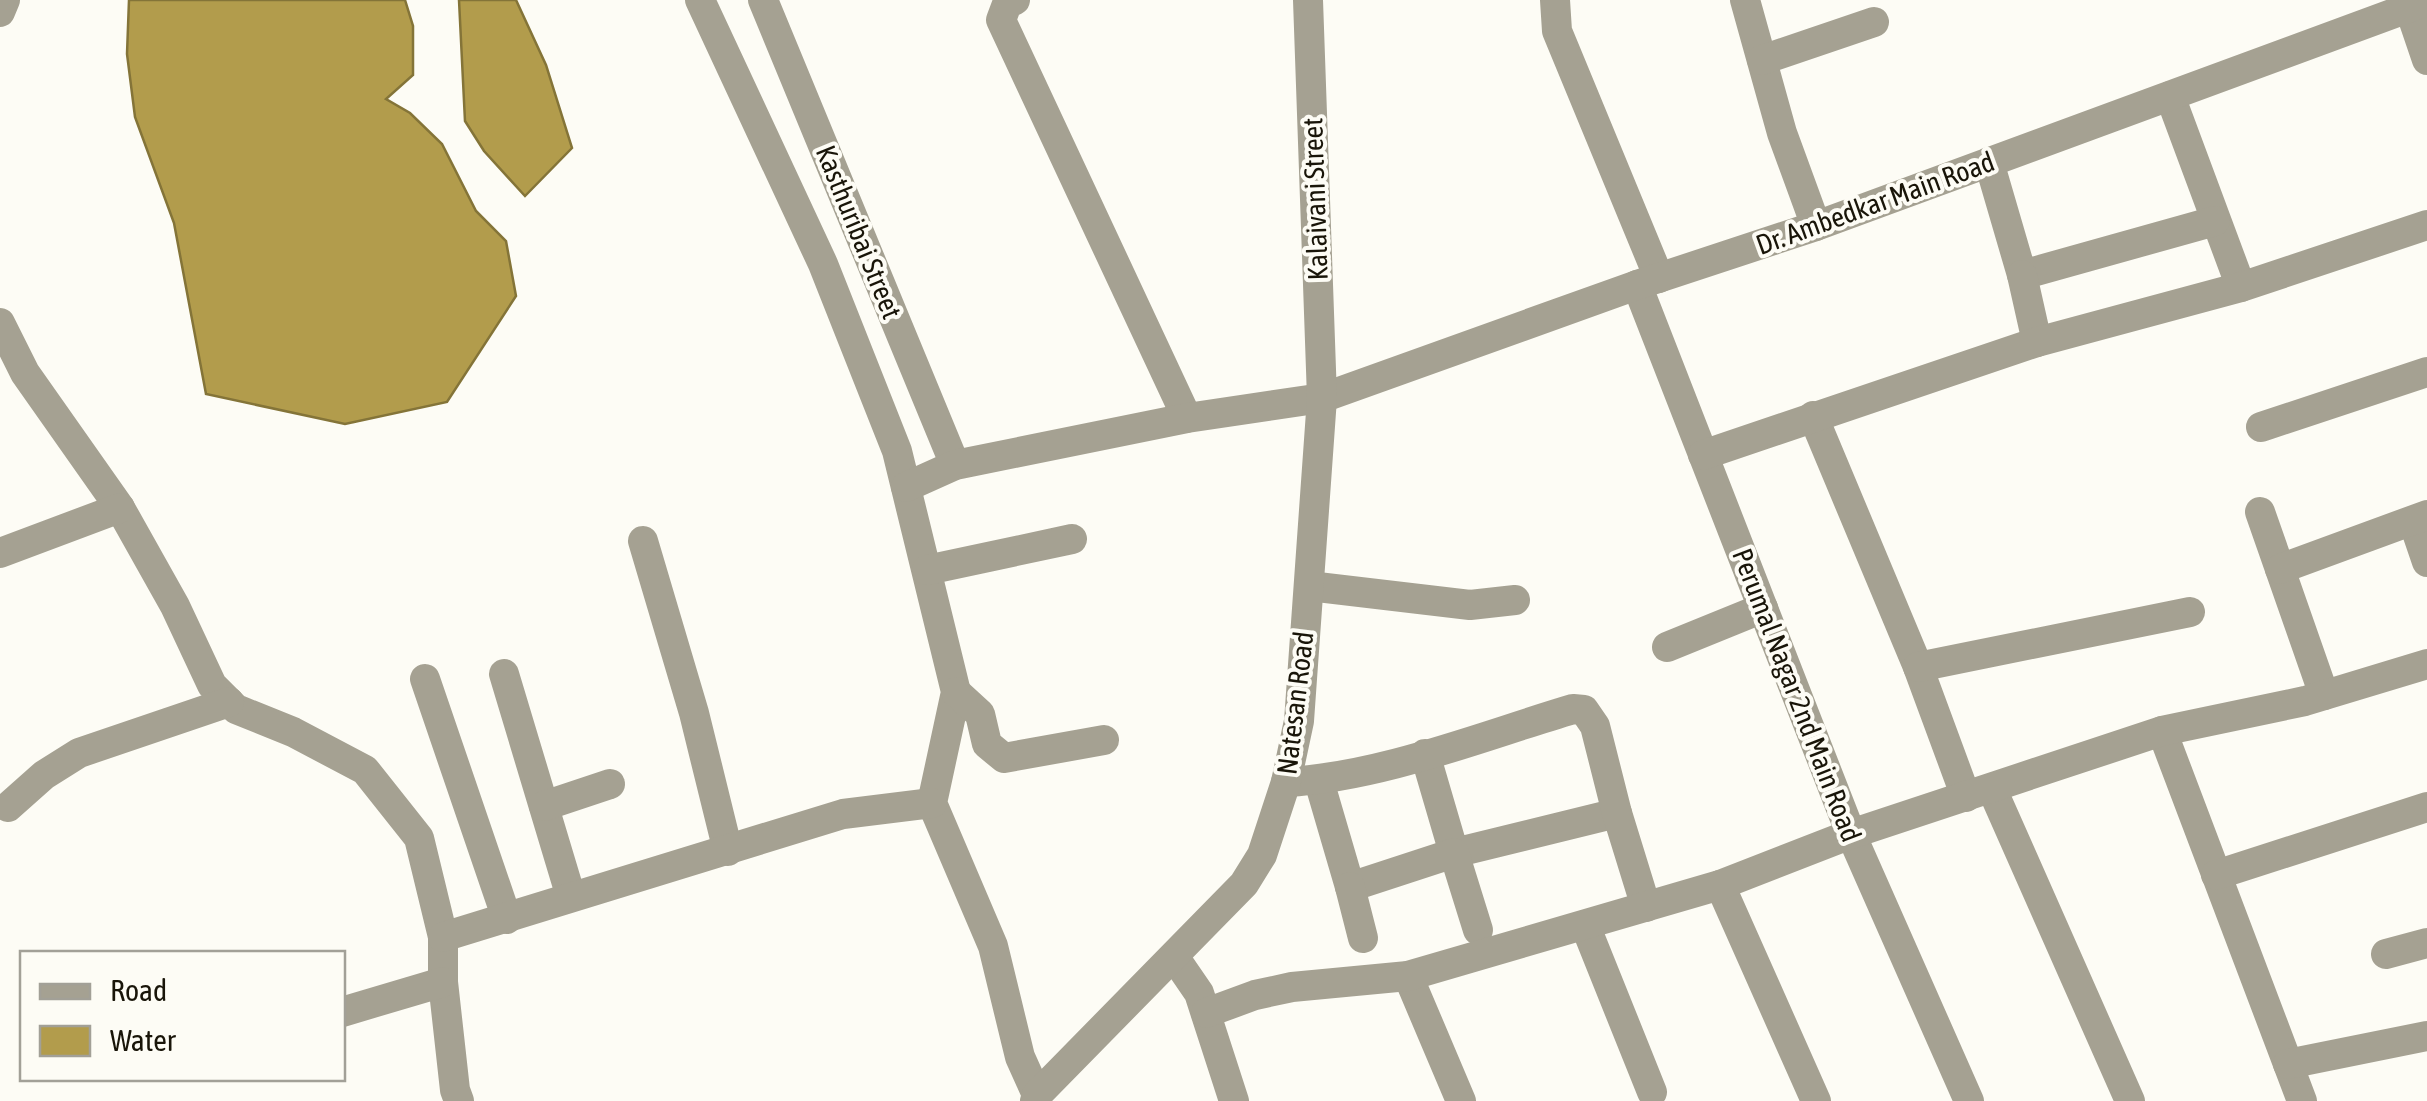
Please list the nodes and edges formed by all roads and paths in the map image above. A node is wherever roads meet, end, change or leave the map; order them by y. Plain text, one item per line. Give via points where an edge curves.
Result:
1 (5, 0) edge
2 (700, 0) edge
3 (762, 0) edge
4 (1015, 0) edge
5 (1308, 0) edge
6 (1555, 0) edge
7 (1745, 0) edge
8 (2399, 6) edge
9 (0, 12) edge
10 (1874, 22) dead end
11 (1762, 60) junction
12 (2427, 60) edge
13 (2170, 96) junction
14 (1989, 162) junction
15 (2215, 220) junction
16 (2427, 225) edge
17 (1816, 226) junction
18 (2022, 275) junction
19 (1648, 281) junction
20 (2242, 286) junction
21 (0, 323) edge
22 (2037, 342) junction
23 (2427, 372) edge
24 (12, 377) edge
25 (1322, 398) junction
26 (1814, 416) junction
27 (1187, 418) junction
28 (2260, 427) dead end
29 (1704, 456) junction
30 (955, 465) junction
31 (906, 487) junction
32 (120, 508) junction
33 (2260, 512) dead end
34 (2420, 518) edge
35 (1072, 539) dead end
36 (644, 540) dead end
37 (0, 553) edge
38 (2427, 562) edge
39 (2280, 568) junction
40 (928, 570) junction
41 (1309, 586) junction
42 (1515, 600) dead end
43 (1763, 608) junction
44 (2190, 612) dead end
45 (1668, 647) dead end
46 (2427, 664) edge
47 (1918, 667) junction
48 (504, 674) dead end
49 (424, 678) dead end
50 (956, 692) junction
51 (2324, 695) junction
52 (228, 702) junction
53 (2162, 731) junction
54 (1104, 740) dead end
55 (1425, 754) junction
56 (1319, 781) junction
57 (1286, 782) junction
58 (610, 784) dead end
59 (1979, 793) junction
60 (932, 802) junction
61 (544, 806) junction
62 (8, 807) dead end
63 (2427, 807) edge
64 (1617, 813) junction
65 (1851, 834) junction
66 (728, 851) junction
67 (1454, 853) junction
68 (2216, 875) junction
69 (1720, 886) junction
70 (1350, 887) junction
71 (571, 897) junction
72 (1646, 908) junction
73 (507, 919) junction
74 (1585, 925) junction
75 (1478, 930) dead end
76 (443, 937) junction
77 (1363, 938) dead end
78 (2427, 943) edge
79 (2386, 954) dead end
80 (1175, 958) junction
81 (1408, 976) junction
82 (443, 982) junction
83 (345, 1011) edge
84 (1206, 1013) junction
85 (2427, 1036) edge
86 (2288, 1064) junction
87 (1652, 1092) dead end
88 (1036, 1098) edge
89 (459, 1101) edge
90 (1234, 1101) edge
91 (1462, 1101) edge
92 (1816, 1101) edge
93 (1969, 1101) edge
94 (2130, 1101) edge
95 (2302, 1101) edge

1 - 9 street
2 - 31 street via 823,264
3 - 30 street, Kasthuribai Street
4 - 27 street via 1001,20
5 - 25 street, Kalaivani Street
6 - 19 street, Perumal Nagar 2nd Main Road via 1558,31
7 - 11 street
8 - 12 street
8 - 13 street, Dr. Ambedkar Main Road
10 - 11 street
11 - 17 street
13 - 14 street, Dr. Ambedkar Main Road
13 - 15 street
14 - 17 street, Dr. Ambedkar Main Road
14 - 18 street
15 - 18 street
15 - 20 street
16 - 20 street
17 - 19 street, Dr. Ambedkar Main Road
18 - 22 street
19 - 25 street, Dr. Ambedkar Main Road
19 - 29 street, Perumal Nagar 2nd Main Road
20 - 22 street
21 - 24 street
22 - 26 street
23 - 28 street
24 - 32 street
25 - 27 street, Dr. Ambedkar Main Road
25 - 41 street, Natesan Road
26 - 29 street
26 - 47 street
27 - 30 street, Dr. Ambedkar Main Road
29 - 43 street, Perumal Nagar 2nd Main Road
30 - 31 street, Dr. Ambedkar Main Road
31 - 40 street
32 - 37 street
32 - 52 street via 212,686
33 - 39 street
34 - 38 street
34 - 39 street
35 - 40 street
36 - 66 street
39 - 51 street
40 - 50 street
41 - 42 street via 1470,606
41 - 57 street, Natesan Road via 1299,720
43 - 45 street
43 - 65 street, Perumal Nagar 2nd Main Road
44 - 47 street
46 - 51 street
47 - 59 street
48 - 61 street
49 - 73 street
50 - 54 street via 980,714 986,744 1004,758
50 - 60 street
51 - 53 street
52 - 62 street via 79,753
52 - 76 street via 366,770 419,838
53 - 59 street
53 - 68 street
55 - 56 street
55 - 64 street via 1584,710 1595,726
55 - 67 street
56 - 57 street
56 - 70 street
57 - 80 street, Natesan Road via 1262,855 1244,884
58 - 61 street
59 - 65 street
59 - 94 street
60 - 66 street via 843,814
60 - 88 street via 993,946
61 - 71 street
63 - 68 street
64 - 67 street
64 - 72 street
65 - 69 street
65 - 93 street, Perumal Nagar 2nd Main Road
66 - 71 street
67 - 70 street
67 - 75 street
68 - 86 street
69 - 72 street
69 - 92 street
70 - 77 street
71 - 73 street
72 - 74 street
73 - 76 street
74 - 81 street
74 - 87 street
76 - 82 street
78 - 79 street
80 - 84 street
80 - 88 street, Natesan Road
81 - 84 street via 1254,994
81 - 91 street
82 - 83 street
82 - 89 street
84 - 90 street
85 - 86 street
86 - 95 street

